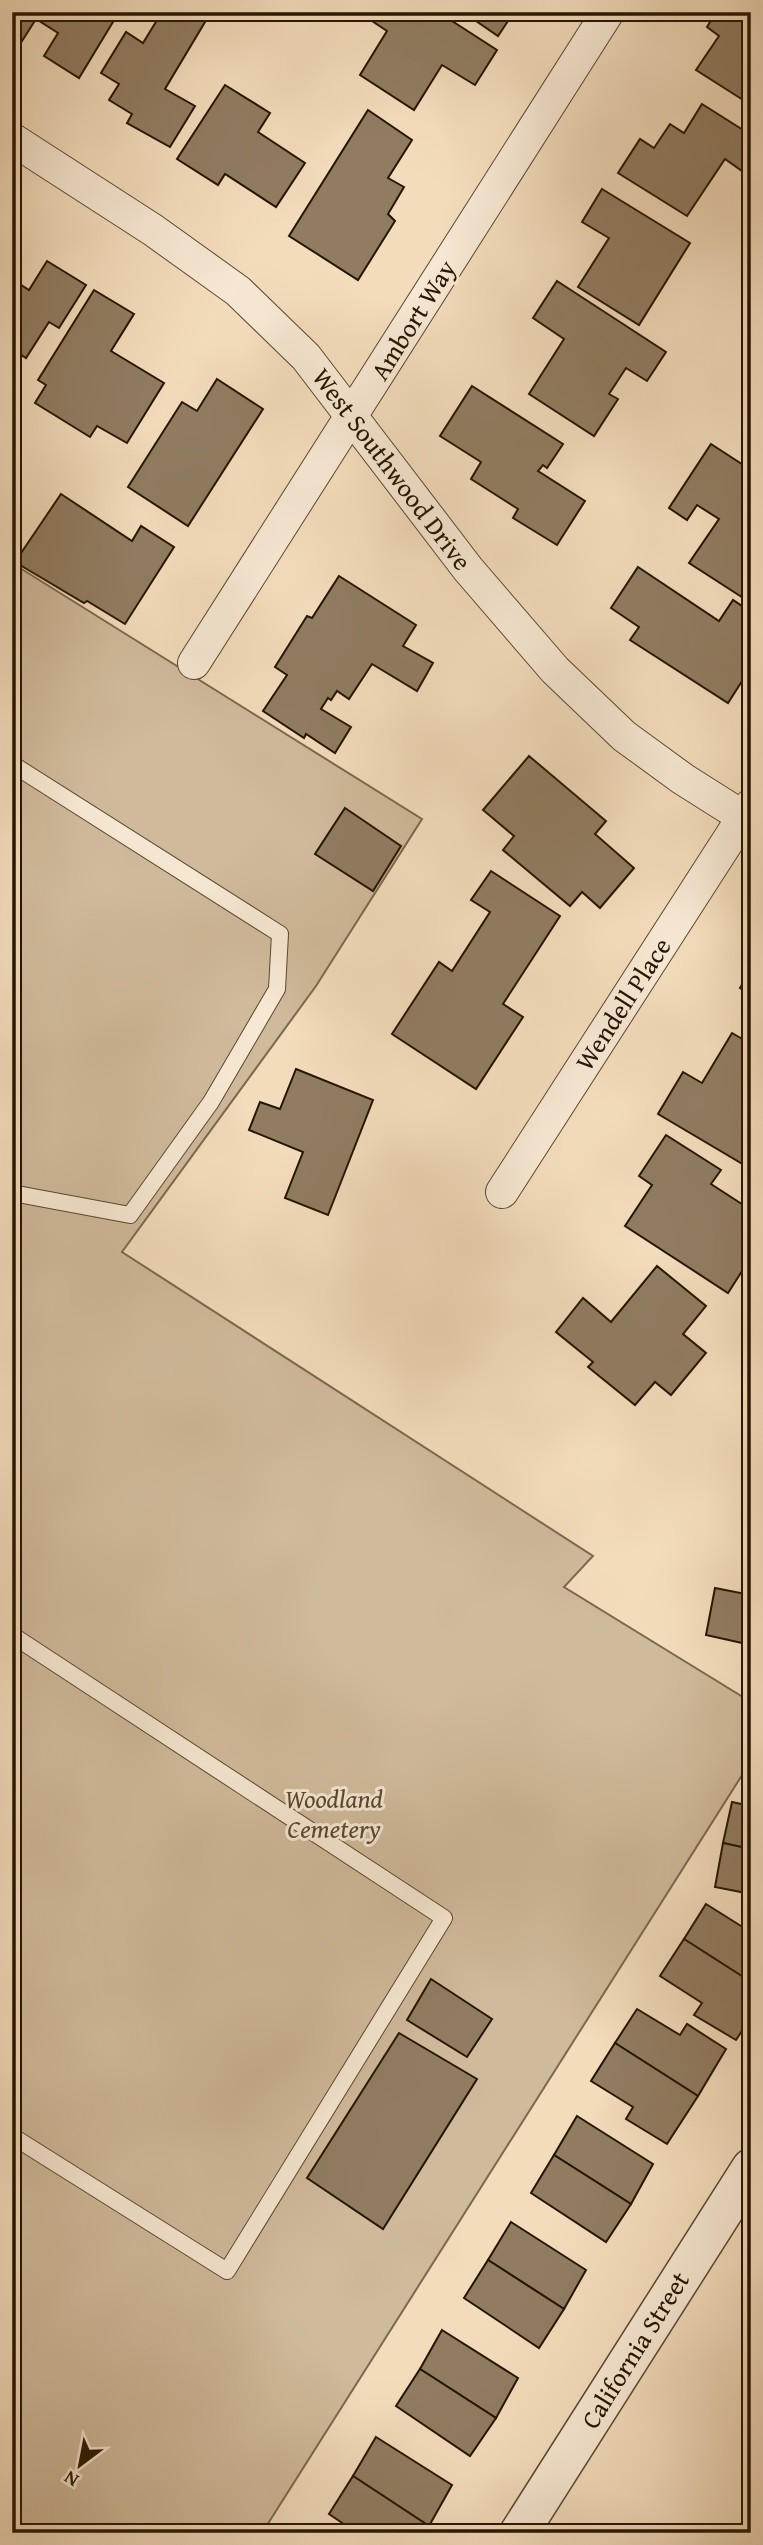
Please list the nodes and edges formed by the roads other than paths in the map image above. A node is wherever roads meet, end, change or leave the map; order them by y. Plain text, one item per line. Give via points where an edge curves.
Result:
1 (608, 12) edge
2 (12, 139) edge
3 (352, 416) junction
4 (194, 663) dead end
5 (12, 764) edge
6 (748, 815) edge
7 (502, 1192) dead end
8 (12, 1194) edge
9 (12, 1634) edge
10 (12, 2136) edge
11 (746, 2187) edge
12 (519, 2533) edge

1 - 3 street, Ambort Way
2 - 3 street, West Southwood Drive via 238,291 306,357
3 - 4 street, Ambort Way
3 - 6 street, West Southwood Drive via 468,569 555,670 624,736 683,779
5 - 8 lane via 280,934 277,989 211,1102 130,1215
6 - 7 street, Wendell Place
9 - 10 lane via 444,1918 227,2271
11 - 12 street, California Street

